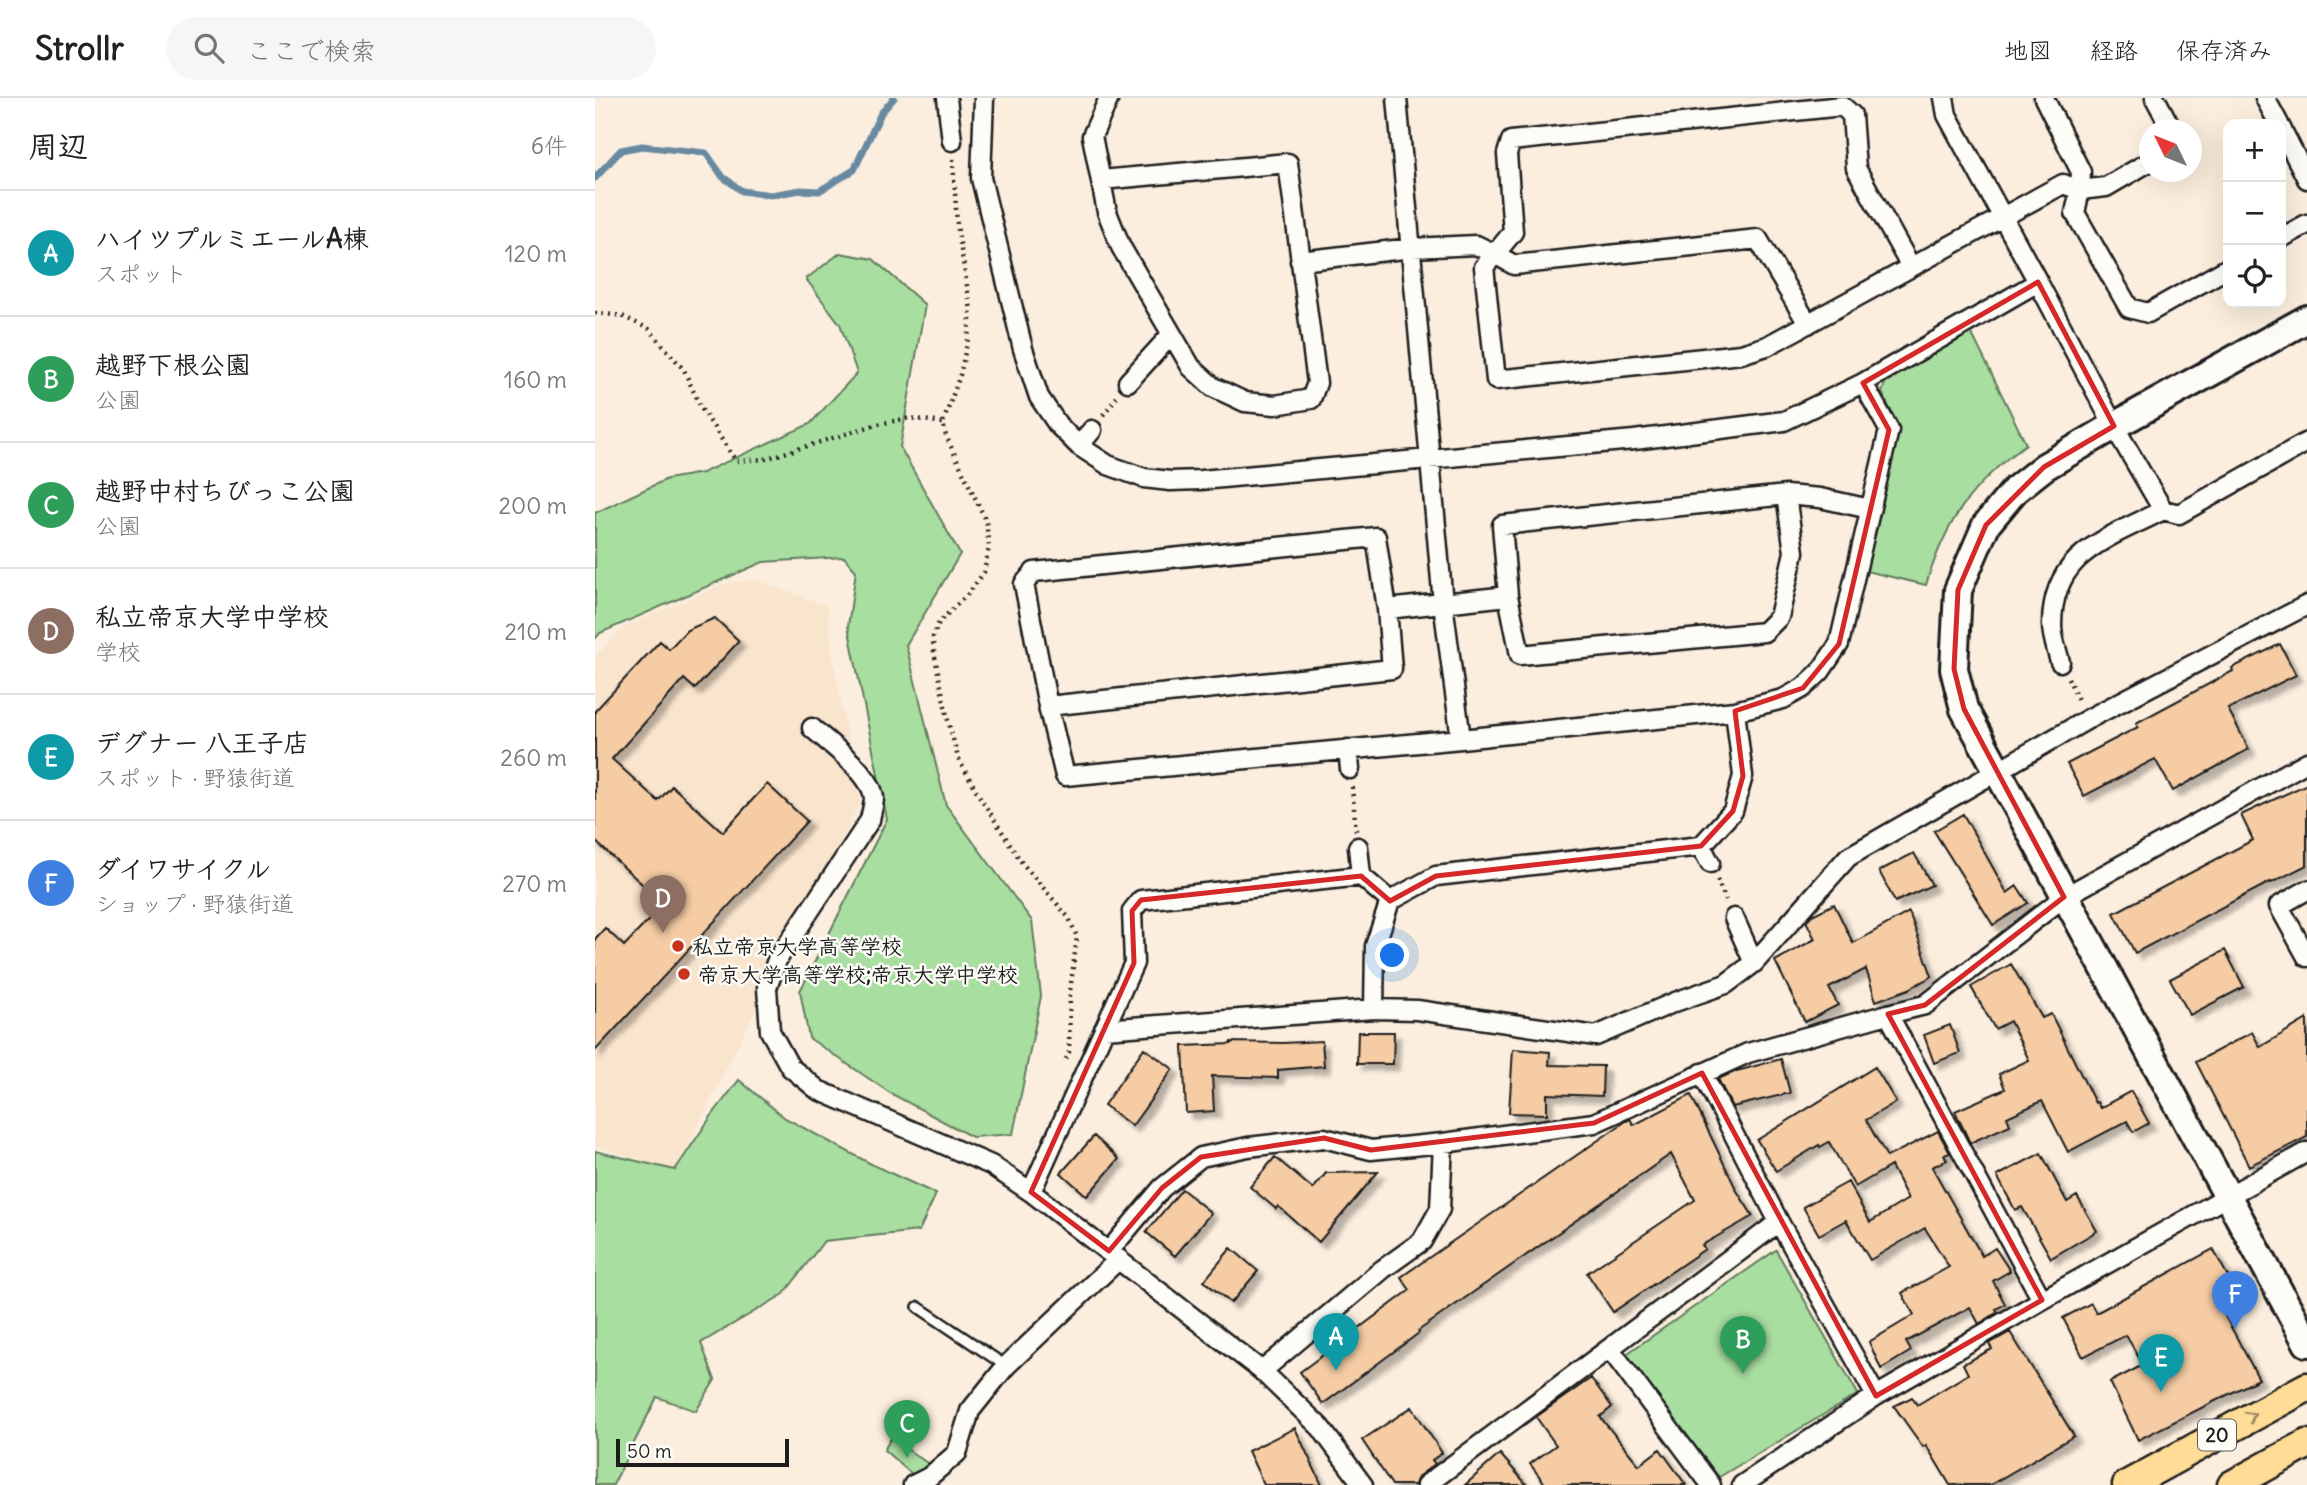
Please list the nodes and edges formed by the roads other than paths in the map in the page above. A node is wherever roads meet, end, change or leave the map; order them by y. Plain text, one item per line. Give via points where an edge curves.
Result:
1 (947, 98) edge
2 (984, 98) edge
3 (1109, 98) edge
4 (1397, 98) edge
5 (1944, 98) edge
6 (2044, 98) edge
7 (2155, 98) edge
8 (2265, 98) edge
9 (2166, 119) edge
10 (2276, 119) edge
11 (2286, 138) edge
12 (952, 141) road end
13 (2139, 168) edge
14 (2307, 179) edge
15 (1101, 180) junction
16 (2080, 190) junction
17 (2002, 218) junction
18 (2307, 224) edge
19 (2286, 235) edge
20 (1412, 248) junction
21 (1496, 254) junction
22 (1300, 261) junction
23 (1911, 267) junction
24 (2223, 271) edge
25 (2038, 282) junction
26 (2307, 319) edge
27 (1808, 324) junction
28 (1171, 335) junction
29 (1128, 382) road end
30 (1863, 383) junction
31 (2114, 426) junction
32 (1092, 430) road end
33 (2307, 443) edge
34 (1079, 446) junction
35 (1432, 460) junction
36 (1786, 495) junction
37 (1870, 509) junction
38 (2163, 510) junction
39 (1508, 596) junction
40 (1443, 603) junction
41 (2307, 605) edge
42 (1387, 609) junction
43 (2060, 662) road end
44 (1048, 706) junction
45 (1735, 711) junction
46 (813, 728) dead end
47 (1461, 739) junction
48 (1348, 750) junction
49 (2307, 762) edge
50 (1350, 769) road end
51 (1997, 772) junction
52 (1701, 846) junction
53 (1358, 847) road end
54 (1710, 863) road end
55 (1361, 876) junction
56 (2307, 890) edge
57 (2064, 897) junction
58 (1390, 901) junction
59 (1734, 918) road end
60 (2307, 957) edge
61 (1754, 963) junction
62 (1374, 1010) junction
63 (1888, 1014) junction
64 (1104, 1029) junction
65 (1702, 1073) junction
66 (1443, 1143) junction
67 (2307, 1152) edge
68 (1031, 1192) junction
69 (2227, 1195) junction
70 (1779, 1222) junction
71 (1114, 1255) junction
72 (2042, 1300) junction
73 (918, 1307) dead end
74 (2307, 1343) edge
75 (1610, 1349) junction
76 (1006, 1366) junction
77 (1262, 1371) junction
78 (2307, 1387) edge
79 (1876, 1396) junction
80 (2307, 1444) edge
81 (913, 1485) edge
82 (1363, 1485) edge
83 (1426, 1485) edge
84 (1711, 1485) edge
85 (1742, 1485) edge
86 (2127, 1485) edge
87 (2232, 1485) edge

1 - 12 street
2 - 34 street via 981,178 1023,349 1039,397
3 - 15 street via 1092,136
4 - 20 street
5 - 17 street via 1947,115
6 - 16 street via 2081,172
7 - 9 street
8 - 10 street
11 - 14 street
13 - 16 street via 2106,187
15 - 22 street via 1288,163
15 - 28 street via 1121,247
16 - 17 street via 2063,184
16 - 24 street via 2075,213 2129,308 2148,313
17 - 23 street
17 - 25 street
18 - 19 street
20 - 21 street via 1476,245
20 - 22 street
20 - 35 street
21 - 23 street via 1513,232 1507,154 1511,141 1842,106 1852,115 1856,168
21 - 27 street via 1514,265 1758,239
21 - 27 street via 1484,267 1496,380 1741,354
22 - 28 street via 1317,383 1311,399 1275,405 1245,402 1213,387 1191,367
23 - 27 street
25 - 30 street
25 - 31 street
26 - 31 street
28 - 29 street
30 - 35 street via 1784,421
30 - 37 street via 1889,430
31 - 38 street
31 - 51 street via 2044,467 2015,490 1986,525 1958,590 1954,669 1963,709
32 - 34 street
33 - 38 street via 2179,514
34 - 35 street via 1108,465 1144,478 1170,481
35 - 40 street
36 - 37 street
36 - 39 street via 1502,525
36 - 39 street via 1794,552 1779,617 1764,632 1520,655
37 - 45 street via 1839,644 1833,653 1803,688 1783,699
38 - 43 street via 2080,554 2061,577 2052,627
39 - 40 street
40 - 42 street
40 - 47 street
41 - 51 street via 2088,719
42 - 44 street via 1392,669
42 - 44 street via 1376,537 1034,572 1024,584
44 - 48 street via 1065,776
45 - 47 street
45 - 52 street via 1743,776 1734,811
46 - 68 street via 871,784 874,799 870,820 777,960 767,988 770,1031 790,1067 818,1090 991,1165
47 - 48 street
48 - 50 street
49 - 57 street
51 - 57 street
51 - 61 street via 1848,856
52 - 54 street
52 - 58 street via 1436,876
53 - 55 street
55 - 58 street
55 - 64 street via 1141,900 1132,911 1134,963
56 - 60 street via 2279,906
57 - 63 street via 1925,1006
57 - 69 street
58 - 62 street via 1375,946
59 - 61 street
61 - 62 street via 1726,984 1596,1036 1417,1010
62 - 64 street
63 - 65 street via 1748,1053
63 - 72 street
64 - 68 street
65 - 66 street via 1594,1123
65 - 70 street
66 - 71 street via 1371,1150 1324,1138 1201,1157 1162,1188
66 - 77 street via 1440,1209 1422,1241
67 - 69 street
68 - 71 street
69 - 72 street
69 - 74 street
70 - 75 street
70 - 79 street
71 - 76 street
71 - 77 street
72 - 79 street
73 - 76 lane
75 - 83 street
75 - 84 street
76 - 81 street via 970,1410 957,1454
77 - 82 street via 1320,1427
86 -> 78 main road, 20
79 - 85 street
80 - 87 main road, 20

